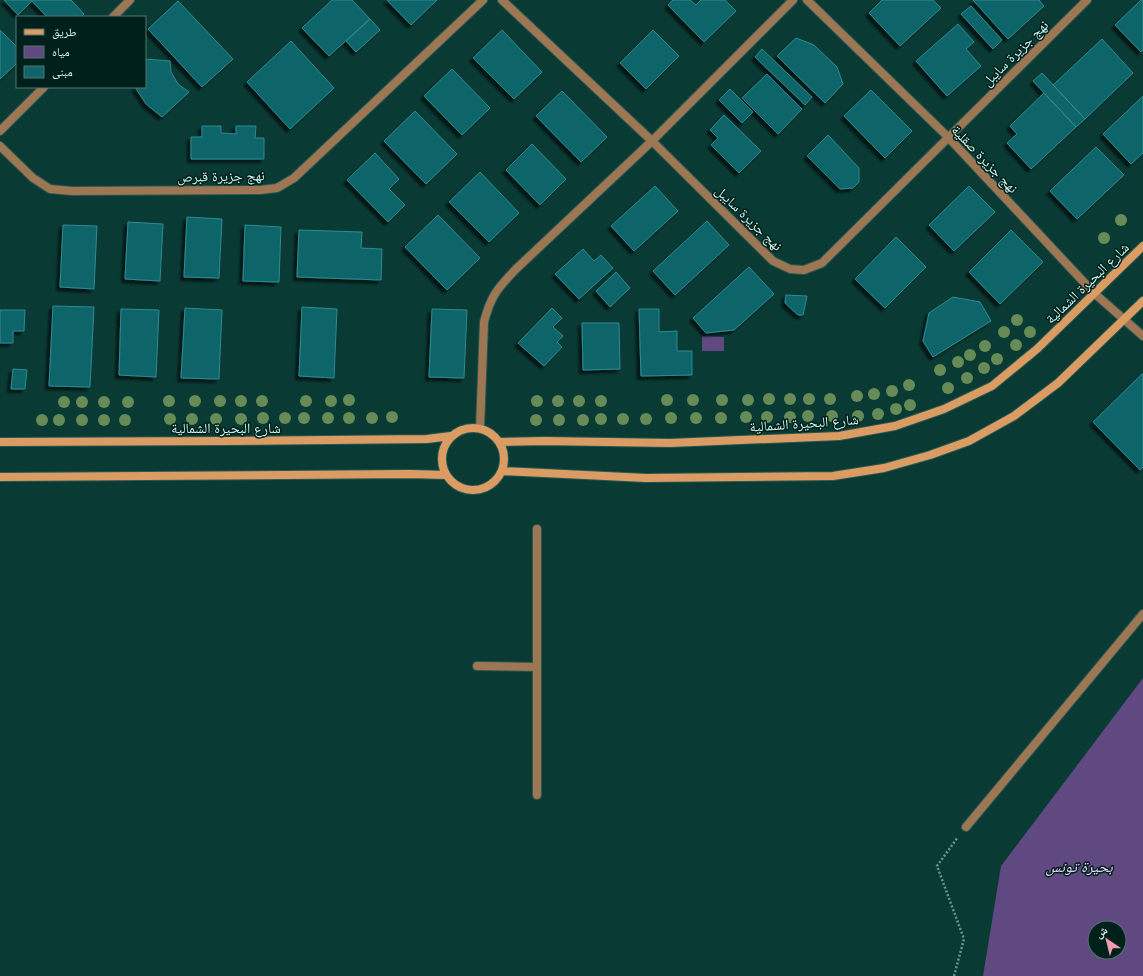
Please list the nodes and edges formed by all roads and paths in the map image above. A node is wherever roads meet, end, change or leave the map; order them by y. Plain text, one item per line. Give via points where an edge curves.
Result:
1 (130, 0) edge
2 (482, 0) edge
3 (502, 0) edge
4 (793, 0) edge
5 (807, 0) edge
6 (1087, 0) edge
7 (114, 16) edge
8 (43, 88) edge
9 (0, 131) edge
10 (948, 137) junction
11 (652, 141) junction
12 (0, 146) edge
13 (1143, 246) edge
14 (1094, 293) junction
15 (1143, 301) edge
16 (1124, 320) junction
17 (1143, 336) edge
18 (480, 428) junction
19 (451, 436) junction
20 (0, 442) edge
21 (499, 442) junction
22 (502, 471) junction
23 (446, 474) junction
24 (0, 477) edge
25 (537, 530) dead end
26 (1143, 614) edge
27 (477, 666) dead end
28 (537, 667) junction
29 (537, 795) dead end
30 (966, 827) joint
31 (954, 976) edge

1 - 7 street
2 - 12 street, نهج جزيرة قبرص via 294,178 276,188 119,191 50,189 33,178
3 - 11 street, نهج جزيرة سايبل
4 - 11 street
5 - 10 street, نهج جزيرة صقلية
6 - 10 street, نهج جزيرة سايبل
8 - 9 street
10 - 11 street, نهج جزيرة سايبل via 822,263 804,270 790,269 773,261
10 - 14 street, نهج جزيرة صقلية
11 - 18 street via 497,289 488,306 484,322
13 - 14 main road, شارع البحيرة الشمالية
14 - 16 street, نهج جزيرة صقلية
14 - 21 main road, شارع البحيرة الشمالية via 1037,349 992,386 944,409 895,426 839,436 670,444
15 - 16 main road
16 - 17 street, نهج جزيرة صقلية
16 - 22 main road via 1058,383 1014,416 969,441 884,468 833,476 661,478
18 - 19 main road via 460,430
18 - 21 main road via 494,435
19 - 20 main road, شارع البحيرة الشمالية via 427,439
19 - 23 main road via 442,454 442,465
21 - 22 main road via 504,456
22 - 23 main road via 491,484 475,490 458,486
23 - 24 main road
25 - 28 street
26 - 30 street
27 - 28 street
28 - 29 street
30 - 31 path via 937,866 964,939

